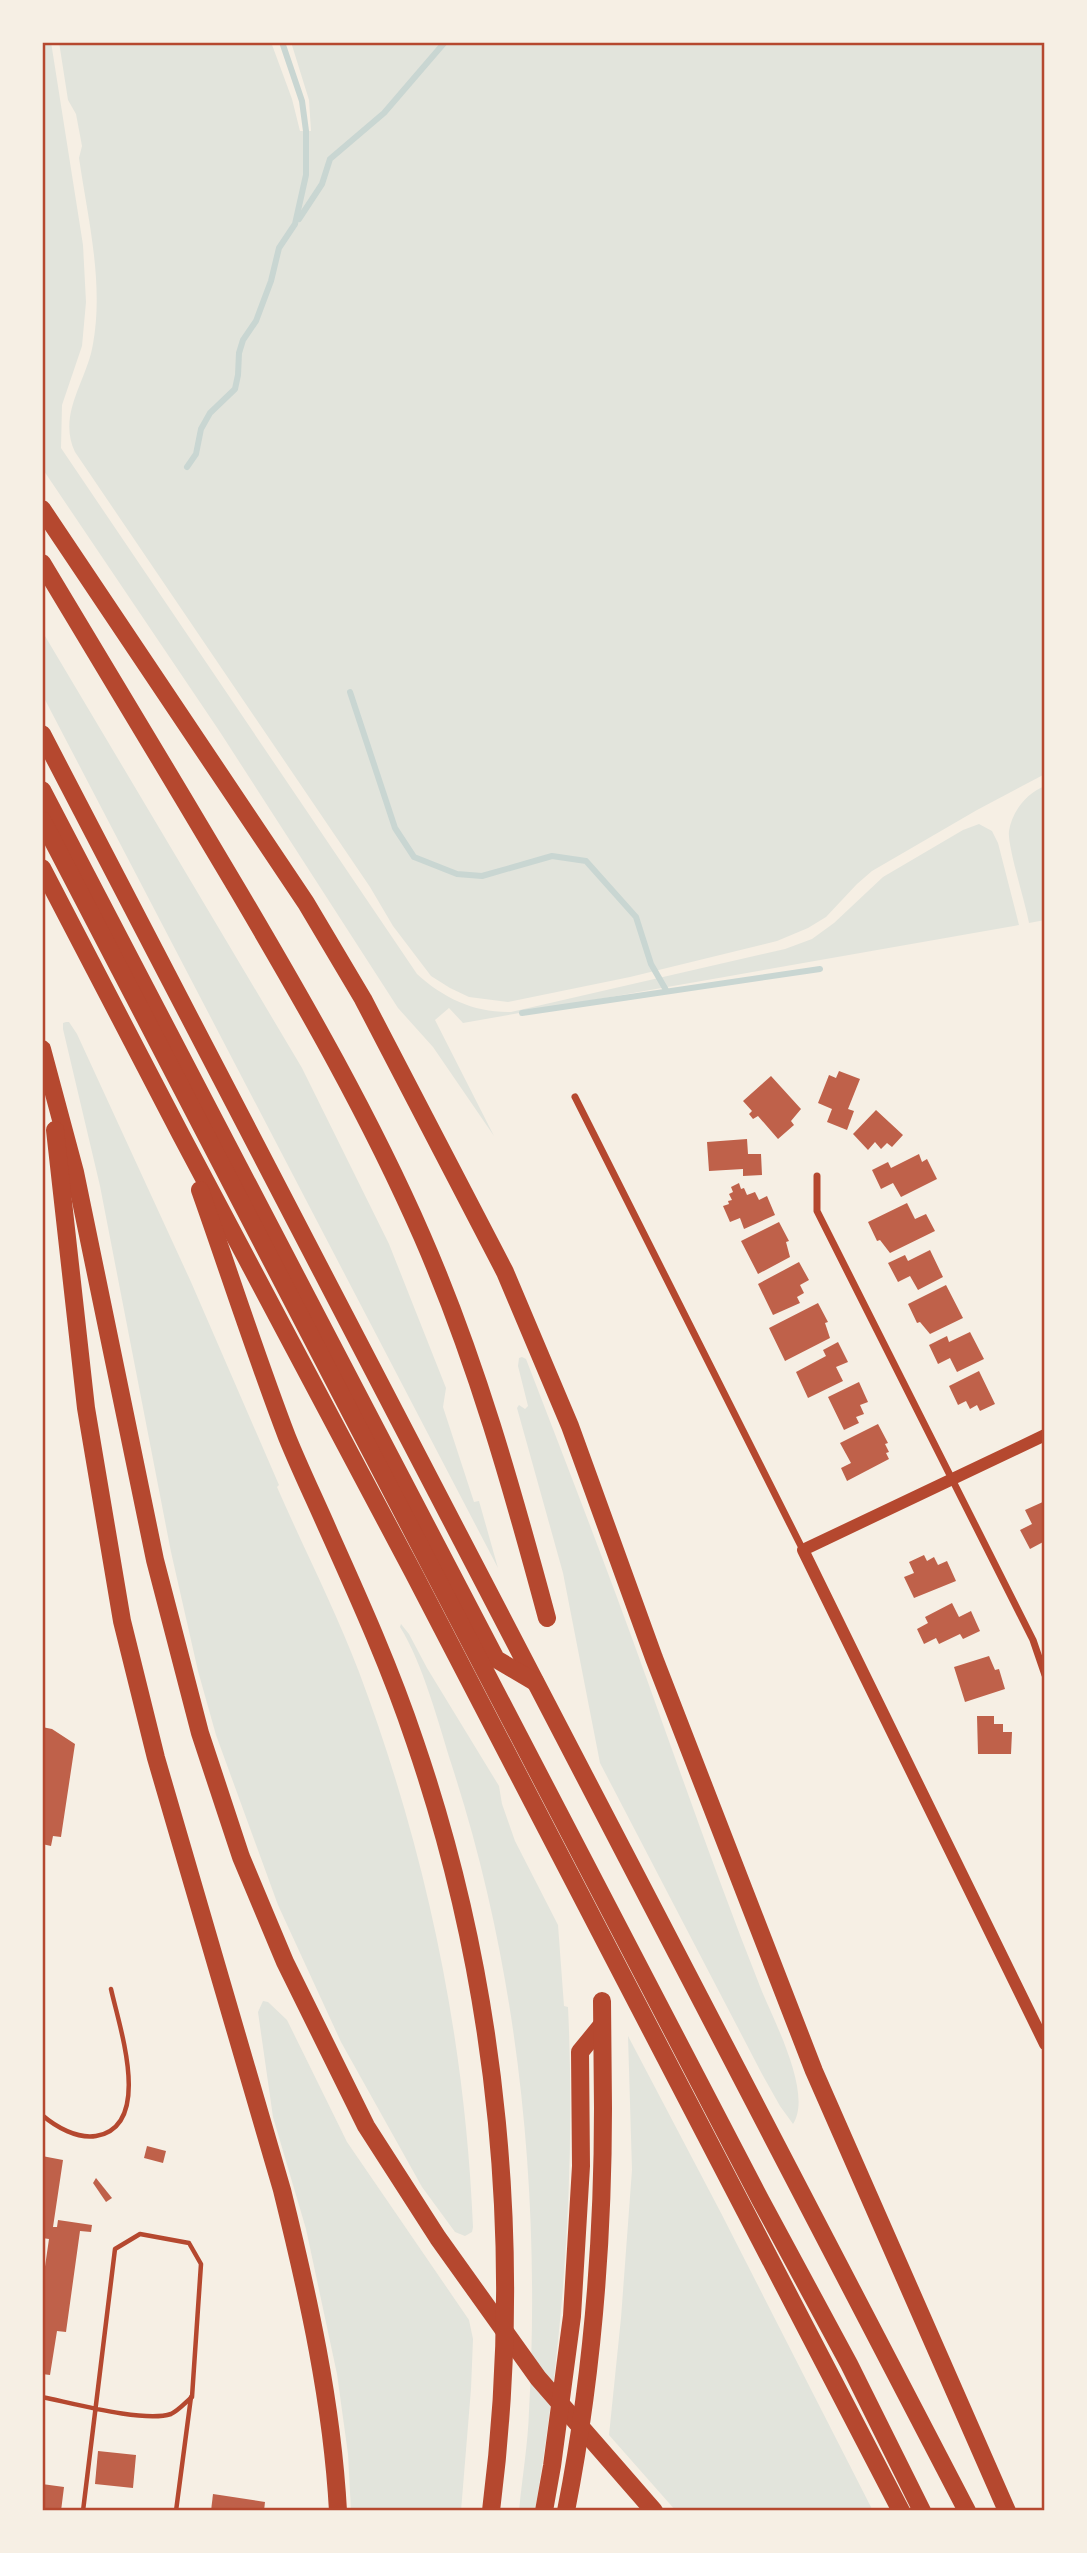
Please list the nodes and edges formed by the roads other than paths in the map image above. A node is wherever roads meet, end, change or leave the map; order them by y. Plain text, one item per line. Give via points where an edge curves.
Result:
1 (42, 509) edge
2 (42, 563) edge
3 (42, 734) edge
4 (42, 790) edge
5 (42, 820) edge
6 (42, 868) edge
7 (42, 1049) edge
8 (48, 1068) junction
9 (575, 1097) dead end
10 (181, 1135) junction
11 (817, 1176) dead end
12 (1045, 1435) edge
13 (951, 1480) junction
14 (803, 1550) junction
15 (547, 1618) dead end
16 (1045, 1675) edge
17 (535, 1682) junction
18 (111, 1989) dead end
19 (602, 2001) dead end
20 (602, 2025) junction
21 (1045, 2044) edge
22 (42, 2115) edge
23 (191, 2396) junction
24 (42, 2397) edge
25 (95, 2407) junction
26 (83, 2511) edge
27 (176, 2511) edge
28 (338, 2511) edge
29 (491, 2511) edge
30 (544, 2511) edge
31 (566, 2511) edge
32 (654, 2511) edge
33 (901, 2511) edge
34 (922, 2511) edge
35 (967, 2511) edge
36 (1007, 2511) edge

1 - 36 highway via 306,903 363,999 505,1272 570,1426 654,1658 814,2071
2 - 15 highway via 277,958 364,1115 422,1236 475,1369
3 - 17 highway
4 - 17 highway via 496,1659
5 - 34 highway
6 - 10 highway
7 - 8 highway
8 - 28 highway via 86,1408 122,1621 156,1758 299,2258 328,2410
8 - 32 highway via 75,1172 155,1560 200,1733 241,1857 285,1962 366,2126 438,2238 538,2378
9 - 14 street
10 - 29 highway via 288,1439 387,1665 411,1731 464,1919 491,2072 503,2210 503,2383
10 - 33 highway
11 - 13 street via 817,1210
12 - 13 street
13 - 14 street
13 - 16 street via 1033,1640
14 - 21 street
17 - 35 highway
18 - 22 lane via 129,2067 130,2093 122,2122 95,2137 75,2135
19 - 20 highway
20 - 30 highway via 580,2052 572,2316
20 - 31 highway via 603,2109 593,2318
23 - 25 lane via 171,2414 141,2416
23 - 25 lane via 201,2263 189,2243 140,2234 115,2249
23 - 27 lane
24 - 25 lane
25 - 26 lane

